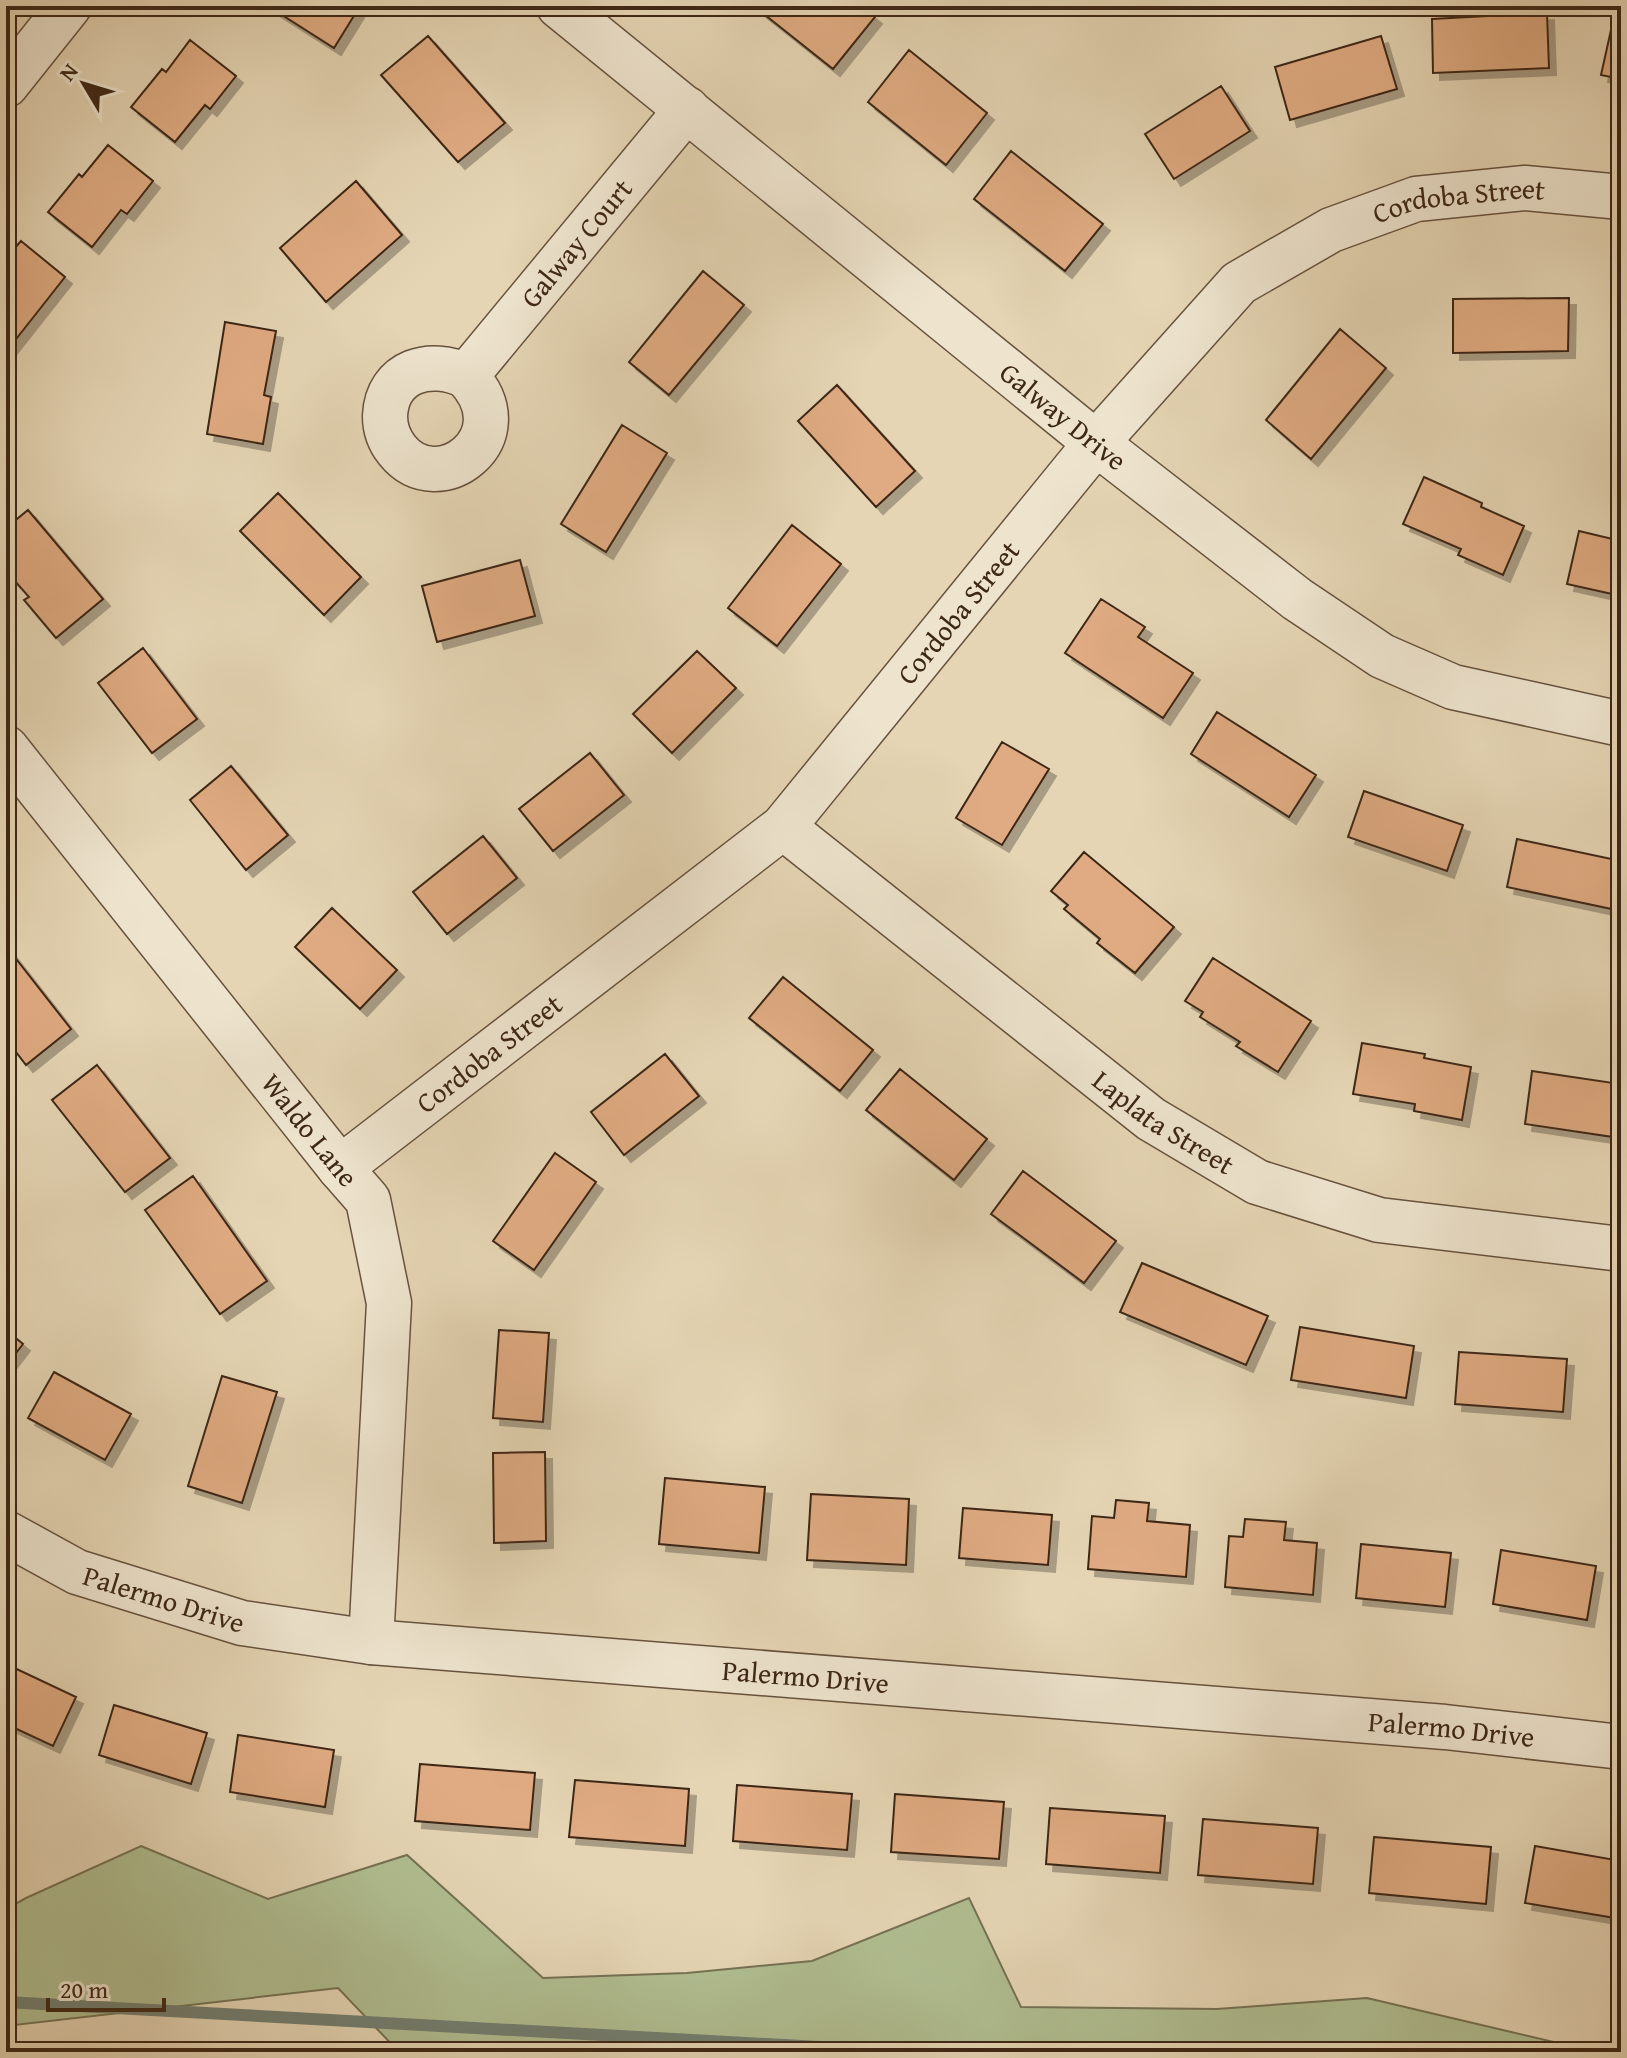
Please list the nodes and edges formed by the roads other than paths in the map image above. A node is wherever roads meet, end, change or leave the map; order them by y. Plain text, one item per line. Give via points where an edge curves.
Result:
1 (69, 6) edge
2 (559, 6) edge
3 (6, 85) edge
4 (687, 109) junction
5 (1621, 197) edge
6 (466, 376) dead end
7 (1096, 443) junction
8 (1621, 724) edge
9 (6, 748) edge
10 (783, 827) junction
11 (340, 1168) junction
12 (1621, 1249) edge
13 (6, 1533) edge
14 (371, 1642) junction
15 (1621, 1747) edge

1 - 3 street
2 - 4 street, Galway Drive
4 - 6 street, Galway Court
4 - 7 street, Galway Drive
5 - 7 street, Cordoba Street via 1525,188 1416,199 1331,230 1239,283
7 - 8 street, Galway Drive via 1297,599 1382,656 1453,687
7 - 10 street, Cordoba Street
9 - 11 street, Waldo Lane
10 - 11 street, Cordoba Street
10 - 12 street, Laplata Street via 1151,1119 1257,1182 1379,1220
11 - 14 street, Waldo Lane via 368,1200 389,1303
13 - 14 street, Palermo Drive via 77,1572 242,1623
14 - 15 street, Palermo Drive via 1445,1727

